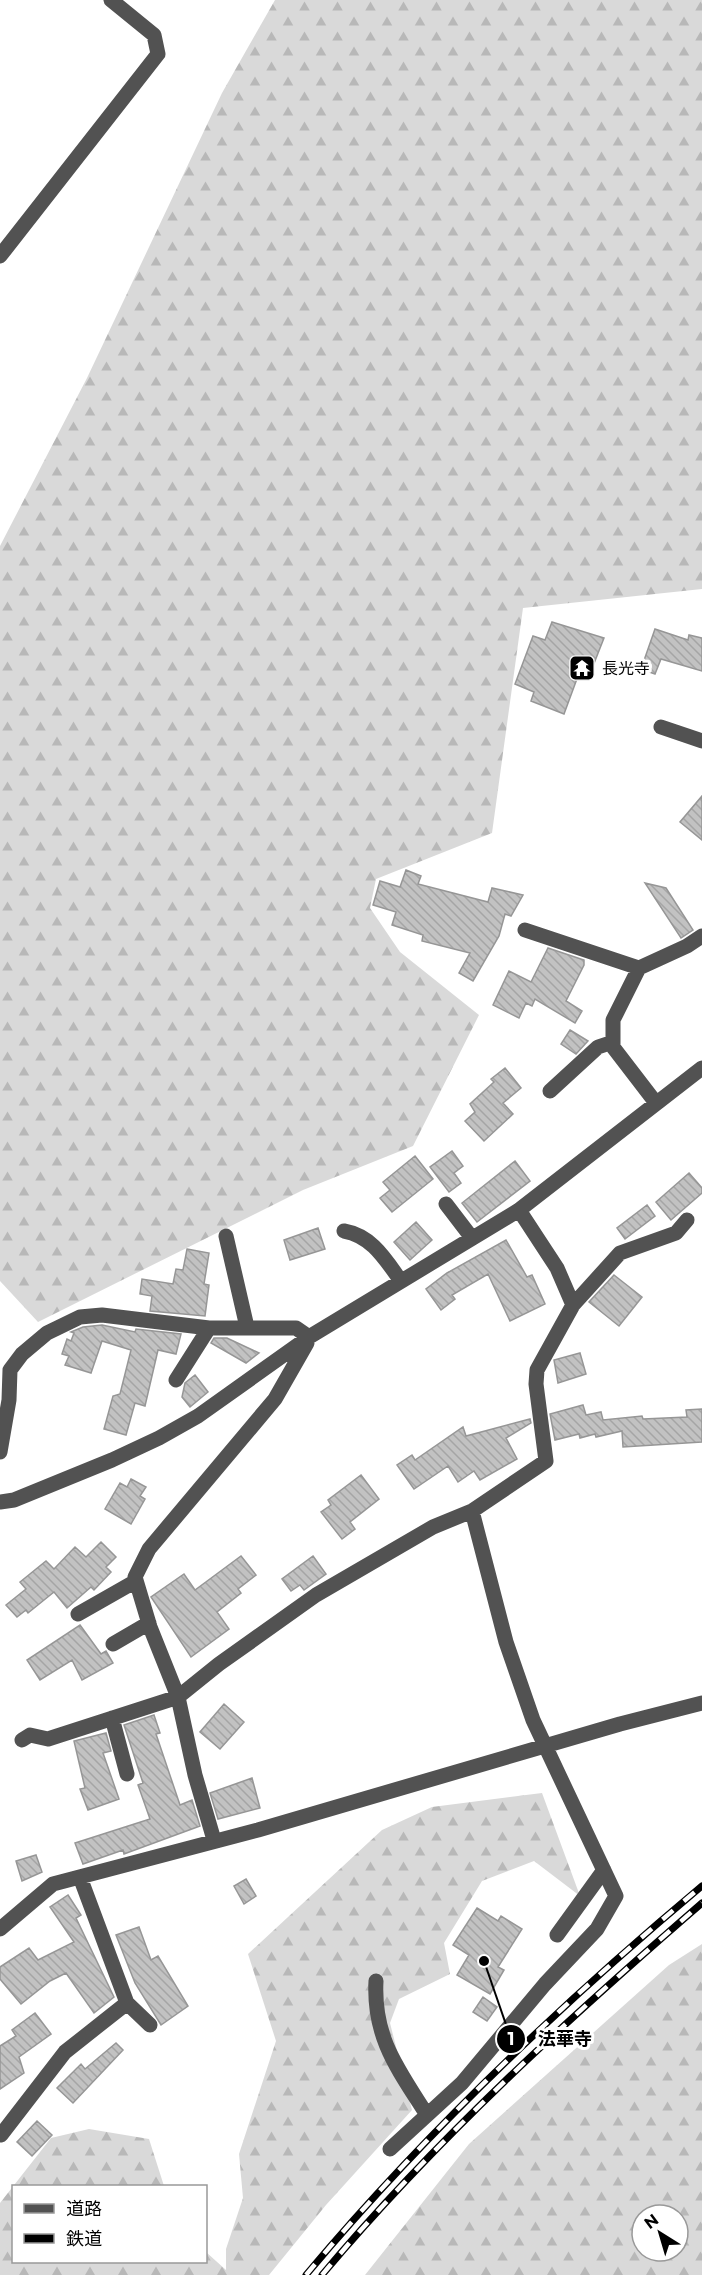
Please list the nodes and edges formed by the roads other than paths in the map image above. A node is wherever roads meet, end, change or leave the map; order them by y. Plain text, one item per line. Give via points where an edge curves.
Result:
1 (111, 0) edge
2 (0, 256) edge
3 (661, 727) dead end
4 (702, 741) edge
5 (525, 930) dead end
6 (702, 936) edge
7 (639, 968) junction
8 (613, 1042) junction
9 (702, 1068) edge
10 (550, 1091) dead end
11 (656, 1103) junction
12 (446, 1204) dead end
13 (519, 1210) junction
14 (687, 1220) dead end
15 (344, 1231) dead end
16 (226, 1236) dead end
17 (472, 1238) junction
18 (401, 1281) junction
19 (573, 1305) junction
20 (247, 1327) junction
21 (208, 1328) junction
22 (309, 1338) junction
23 (176, 1380) dead end
24 (0, 1452) edge
25 (0, 1502) edge
26 (472, 1510) junction
27 (136, 1581) junction
28 (78, 1614) dead end
29 (149, 1623) junction
30 (113, 1644) dead end
31 (178, 1697) junction
32 (702, 1703) edge
33 (112, 1718) junction
34 (22, 1740) dead end
35 (544, 1747) junction
36 (127, 1774) dead end
37 (214, 1840) junction
38 (604, 1870) junction
39 (80, 1877) junction
40 (0, 1929) edge
41 (557, 1935) dead end
42 (375, 1981) dead end
43 (127, 2003) junction
44 (150, 2025) dead end
45 (427, 2115) junction
46 (2, 2135) dead end
47 (390, 2149) dead end

1 - 2 street via 154,35 158,54
3 - 4 street
5 - 7 street
6 - 7 street
7 - 8 street via 613,1020
8 - 10 street via 598,1047
8 - 11 street
9 - 11 street
11 - 13 street
12 - 17 street
13 - 17 street
13 - 19 street via 557,1268
14 - 19 street via 676,1233 620,1253
15 - 18 street via 360,1234 372,1244
16 - 20 street
17 - 18 street
18 - 22 street
19 - 26 street via 537,1370 546,1461
20 - 21 street
20 - 22 street via 296,1328
21 - 23 street
21 - 24 street via 102,1315 80,1317 59,1325 22,1354 10,1371
22 - 25 street via 198,1416 159,1438 14,1500
22 - 27 street via 274,1400 149,1549
26 - 31 street via 433,1527 316,1595
26 - 35 street via 506,1642
27 - 28 street
27 - 29 street
29 - 30 street
29 - 31 street
31 - 33 street
31 - 37 street
32 - 35 street
33 - 34 street via 48,1738 30,1735
33 - 36 street
35 - 37 street
35 - 38 street
37 - 39 street
38 - 41 street
38 - 45 street via 616,1896 609,1912 462,2083
39 - 40 street via 53,1884
39 - 43 street
42 - 45 street via 374,2005 386,2050
43 - 44 street
43 - 46 street via 65,2052
45 - 47 street

